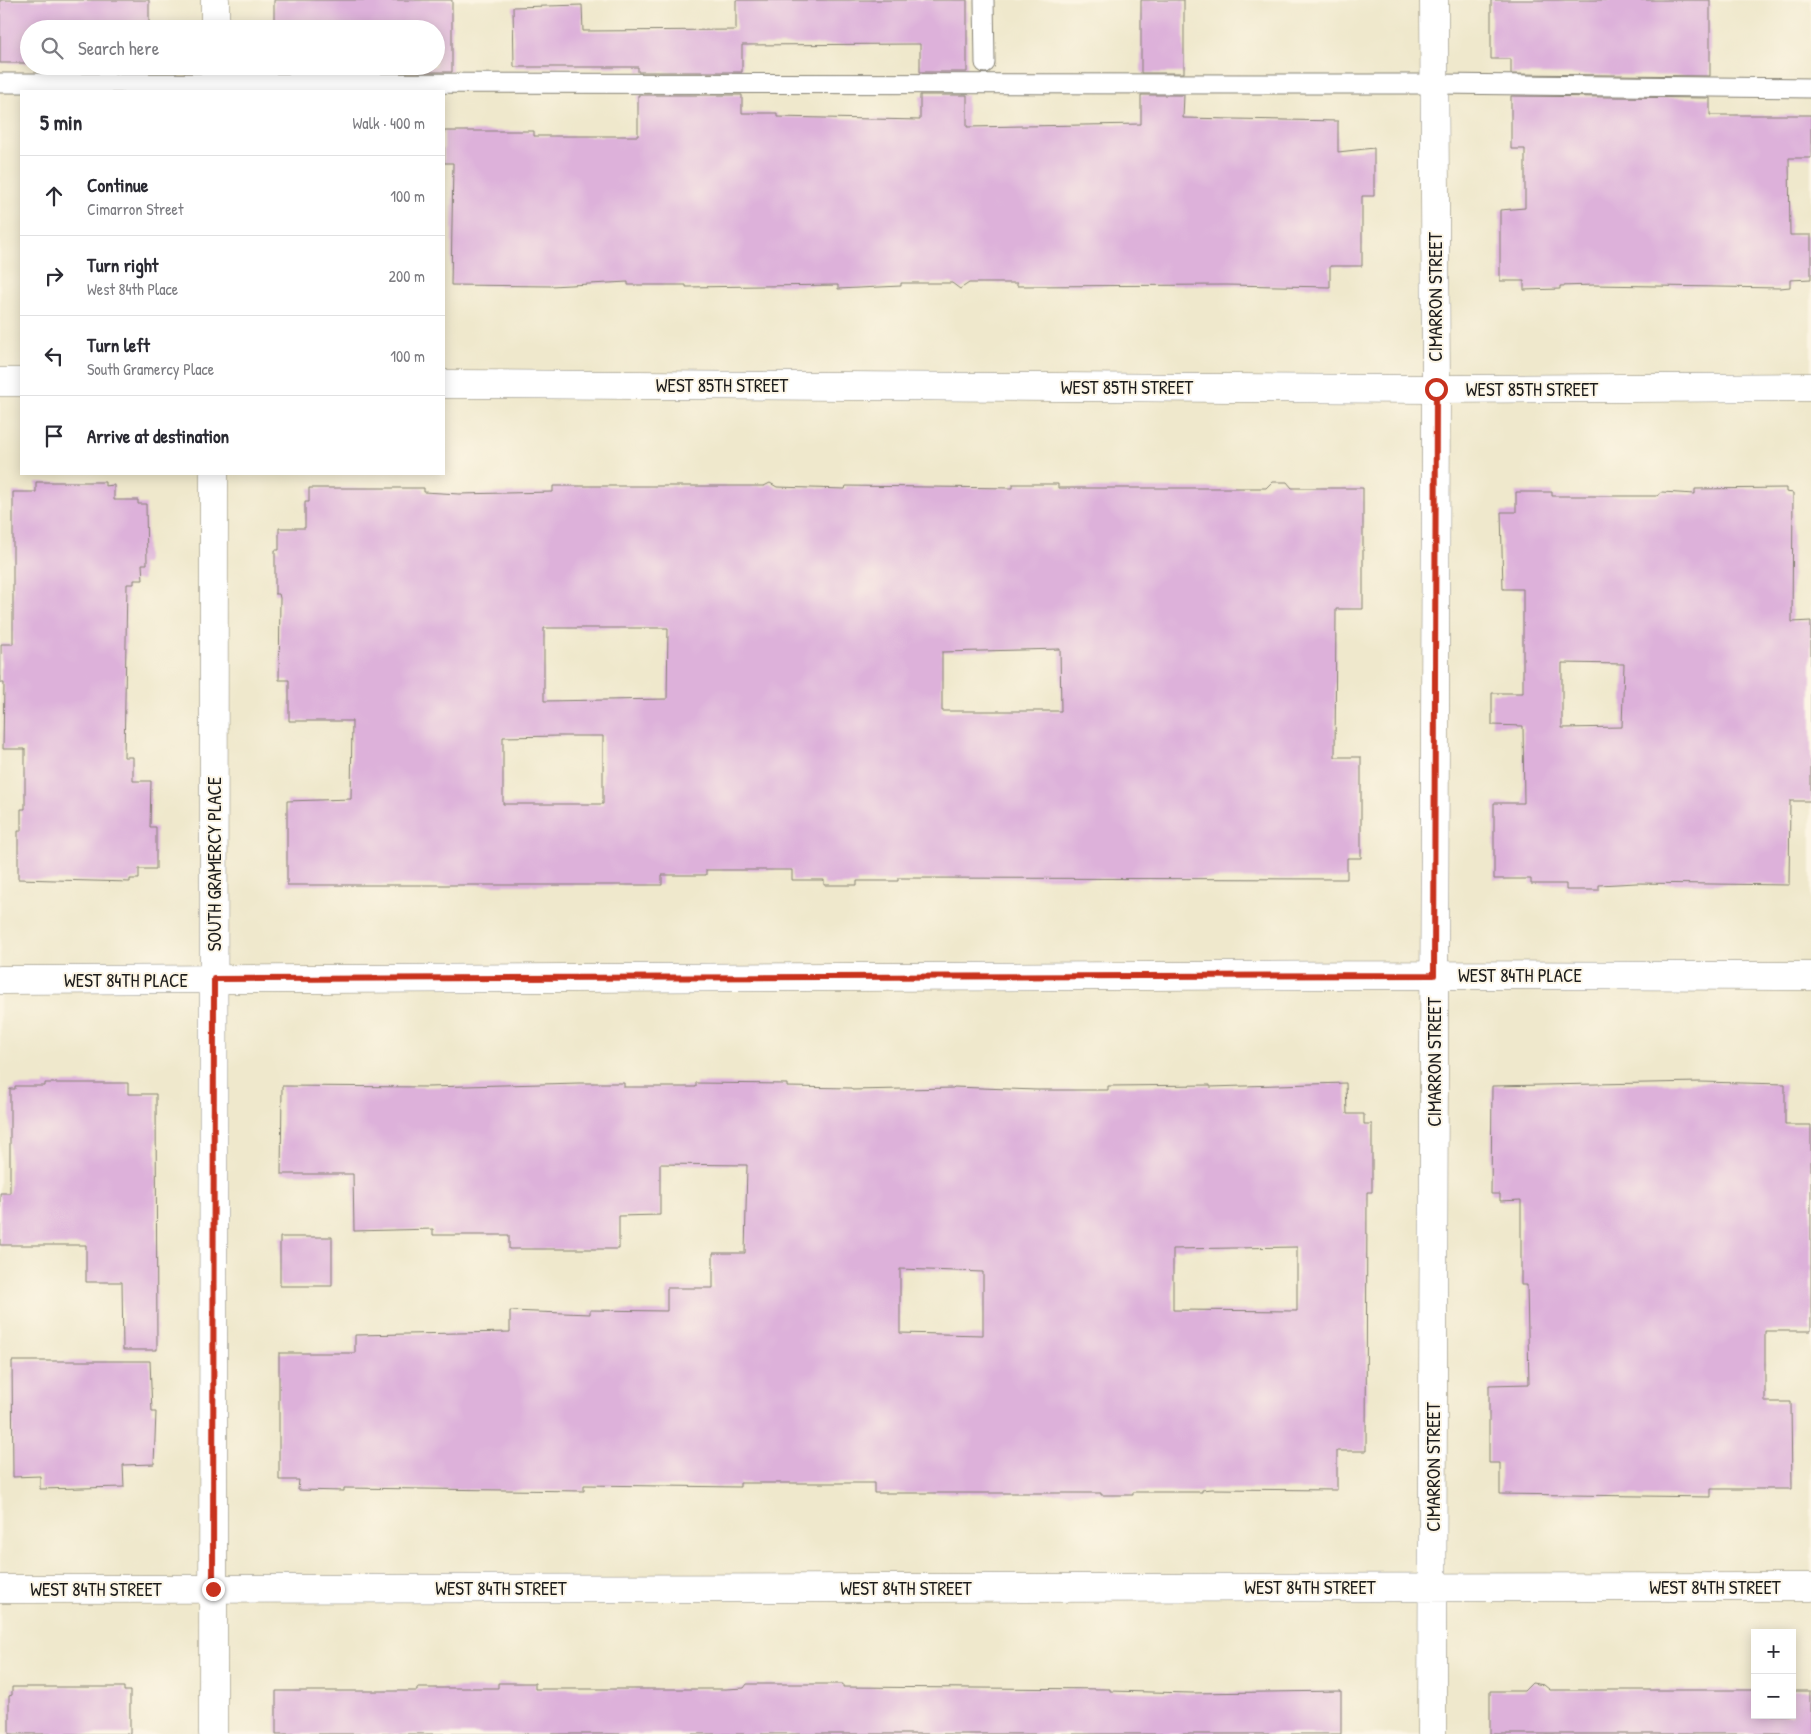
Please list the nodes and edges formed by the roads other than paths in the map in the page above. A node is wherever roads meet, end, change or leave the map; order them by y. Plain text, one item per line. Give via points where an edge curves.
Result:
1 (215, 0) edge
2 (984, 0) edge
3 (1434, 0) edge
4 (215, 20) edge
5 (985, 63) dead end
6 (215, 80) edge
7 (0, 83) edge
8 (1434, 84) junction
9 (1811, 88) edge
10 (0, 382) edge
11 (20, 382) edge
12 (445, 384) edge
13 (1811, 388) edge
14 (1436, 389) junction
15 (214, 475) edge
16 (1434, 975) junction
17 (1811, 976) edge
18 (214, 979) junction
19 (0, 980) edge
20 (1432, 1587) junction
21 (1811, 1587) edge
22 (0, 1589) edge
23 (213, 1589) junction
24 (213, 1734) edge
25 (1432, 1734) edge

1 - 4 street
2 - 5 lane
3 - 8 street, CIMARRON STREET
6 - 7 lane
6 - 8 lane
8 - 9 lane
8 - 14 street, CIMARRON STREET
10 - 11 street
12 - 14 street, WEST 85TH STREET
13 - 14 street, WEST 85TH STREET
14 - 16 street, CIMARRON STREET
15 - 18 street, SOUTH GRAMERCY PLACE
16 - 17 street, WEST 84TH PLACE
16 - 18 street, WEST 84TH PLACE
16 - 20 street, CIMARRON STREET
18 - 19 street, WEST 84TH PLACE
18 - 23 street, SOUTH GRAMERCY PLACE
20 - 21 street, WEST 84TH STREET
20 - 23 street, WEST 84TH STREET
20 - 25 street, CIMARRON STREET
22 - 23 street, WEST 84TH STREET
23 - 24 street, SOUTH GRAMERCY PLACE

